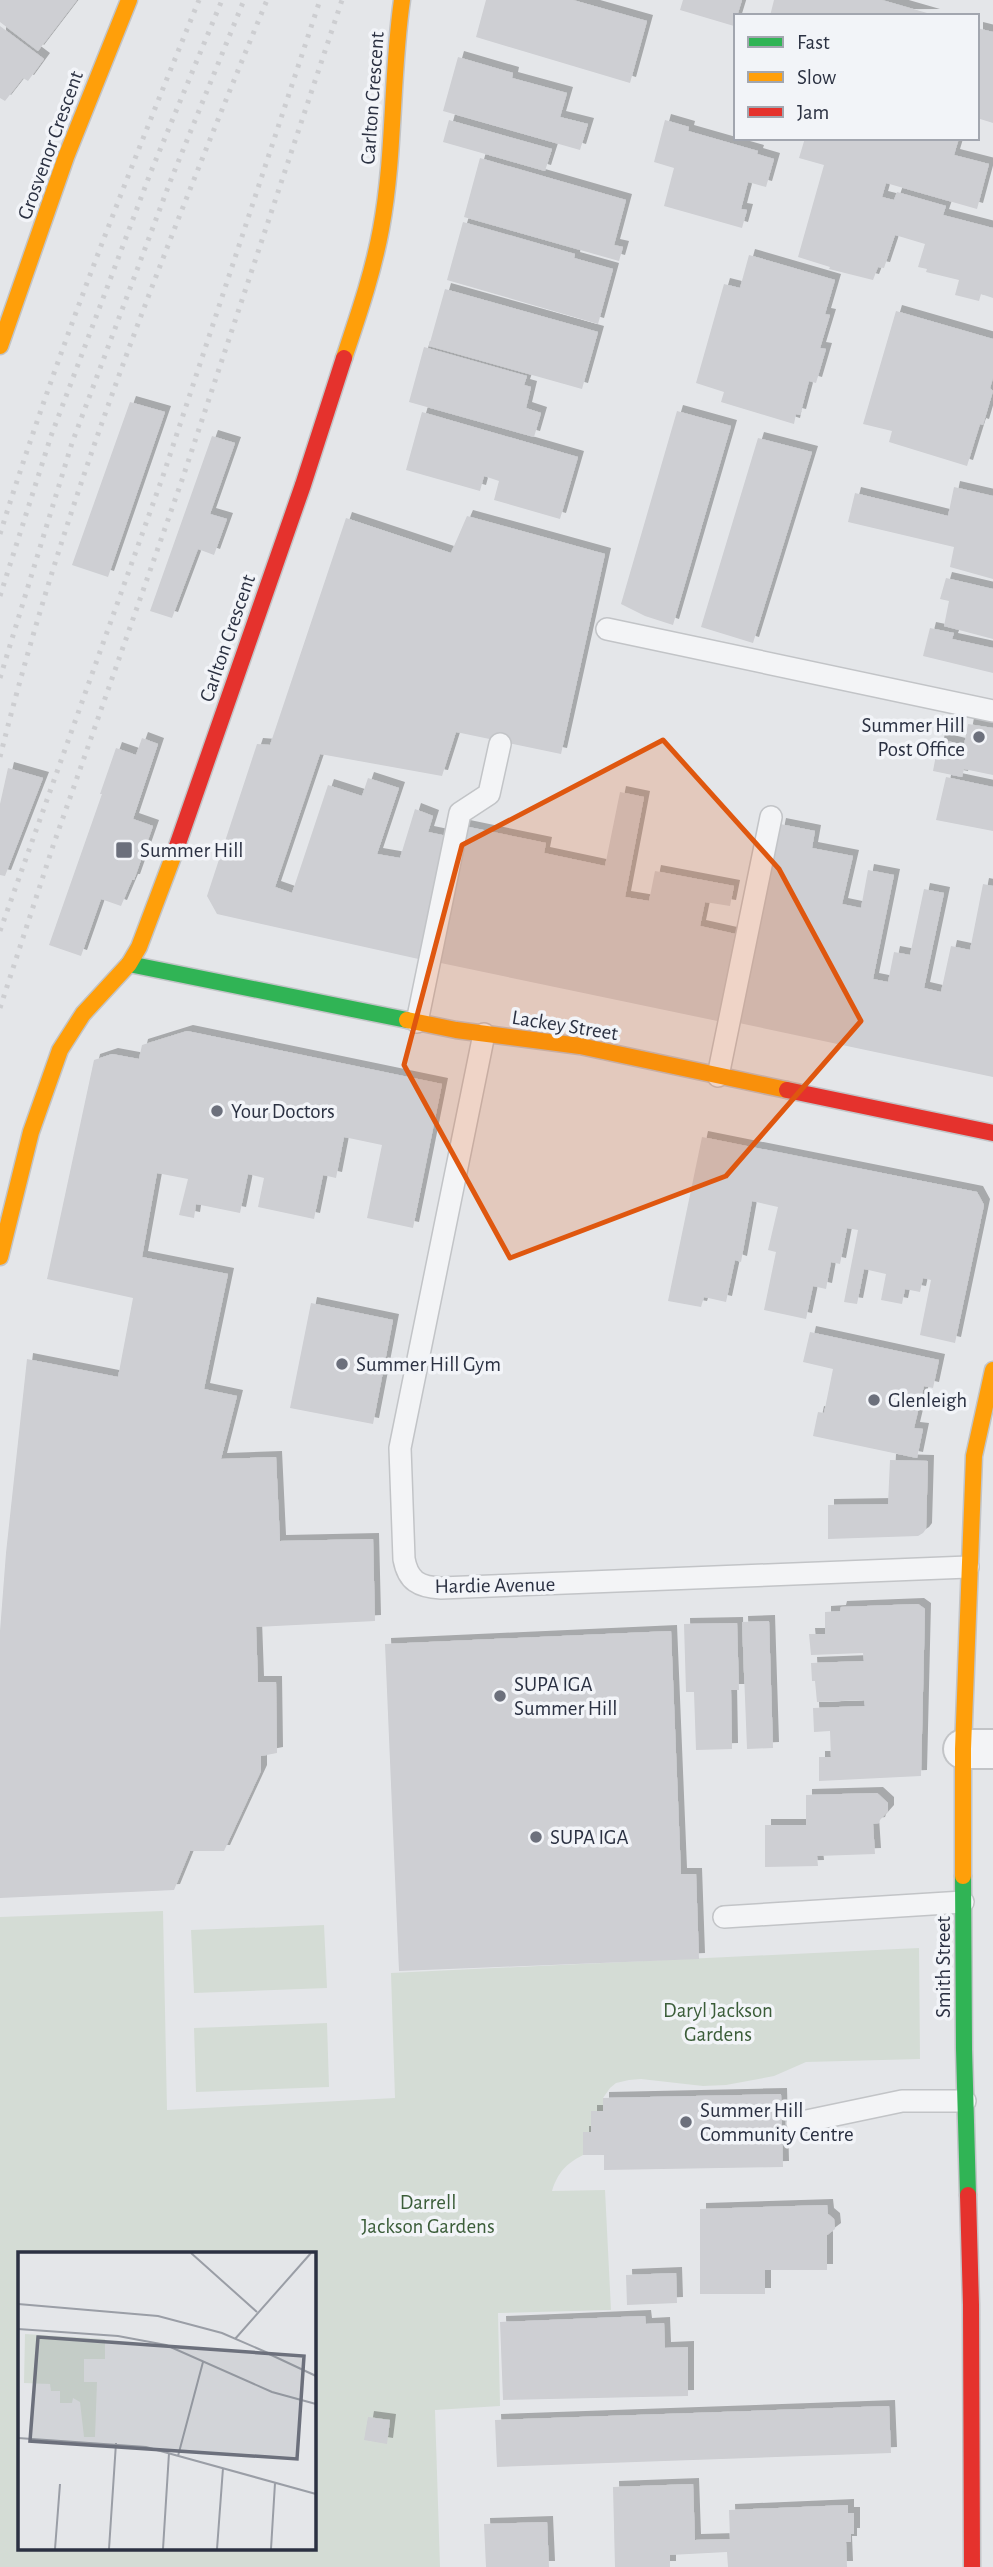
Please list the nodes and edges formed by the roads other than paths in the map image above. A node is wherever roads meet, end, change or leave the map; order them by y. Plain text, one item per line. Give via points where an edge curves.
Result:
1 (128, 0) edge
2 (402, 0) edge
3 (0, 346) edge
4 (607, 629) dead end
5 (993, 711) edge
6 (500, 744) dead end
7 (771, 817) dead end
8 (129, 964) junction
9 (417, 1022) junction
10 (484, 1034) junction
11 (718, 1076) junction
12 (993, 1133) edge
13 (0, 1257) edge
14 (993, 1370) edge
15 (968, 1567) junction
16 (978, 1749) edge
17 (963, 1902) junction
18 (724, 1917) dead end
19 (965, 2101) junction
20 (797, 2123) dead end
21 (972, 2567) edge

1 - 3 street, Grosvenor Crescent
2 - 8 street, Carlton Crescent via 381,230 367,286 303,485 162,888
4 - 5 lane
6 - 9 lane via 489,794 460,813
7 - 11 lane
8 - 9 street, Lackey Street
8 - 13 street, Carlton Crescent via 83,1014 60,1051 31,1132
9 - 10 street, Lackey Street
10 - 11 street, Lackey Street via 580,1046
10 - 15 lane, Hardie Avenue via 400,1448 404,1559 412,1580 441,1588
11 - 12 street, Lackey Street
14 - 15 street, Smith Street via 974,1456
15 - 16 street, Smith Street
16 - 17 street, Smith Street
17 - 18 lane
17 - 19 street, Smith Street
19 - 20 lane via 902,2101
19 - 21 street, Smith Street

